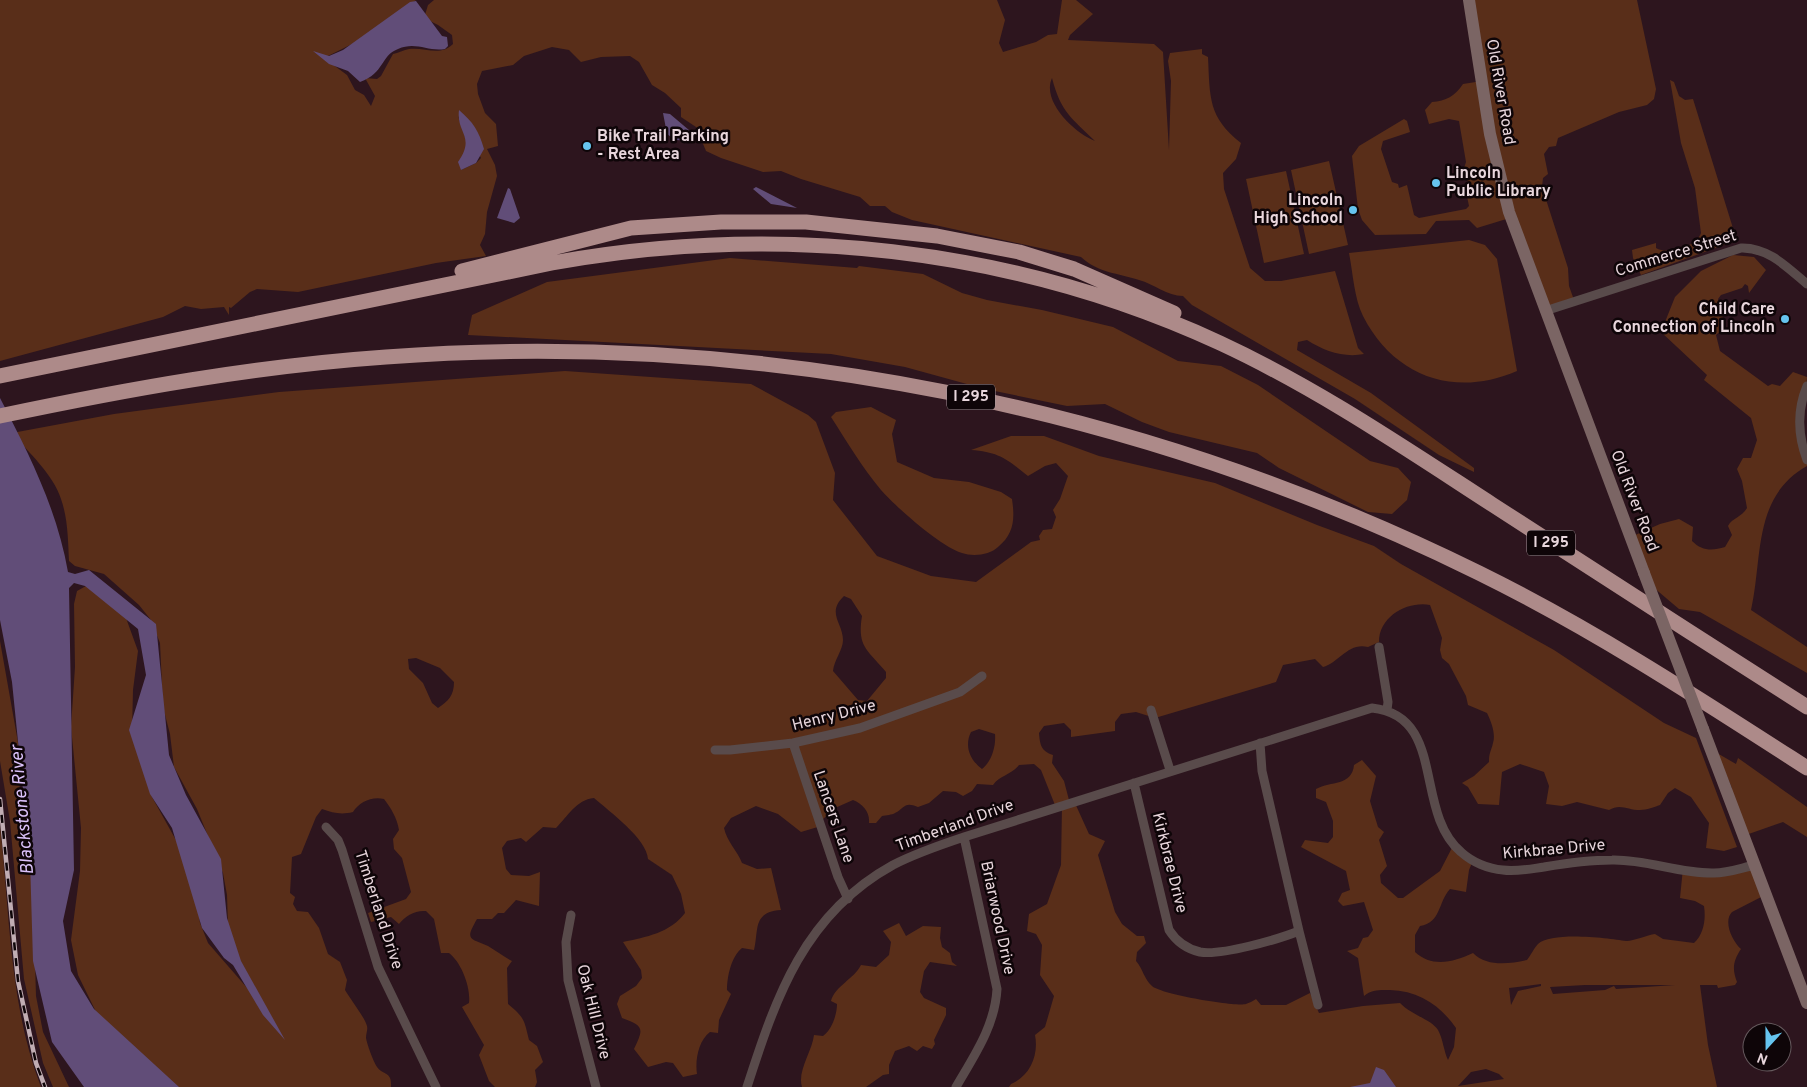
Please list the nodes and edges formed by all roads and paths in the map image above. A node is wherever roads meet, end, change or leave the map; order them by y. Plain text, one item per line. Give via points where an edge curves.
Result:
1 (1469, 0) edge
2 (1807, 284) edge
3 (330, 307) junction
4 (1545, 311) junction
5 (0, 376) edge
6 (1294, 381) junction
7 (1807, 386) edge
8 (0, 416) edge
9 (1807, 460) edge
10 (1378, 647) dead end
11 (982, 676) dead end
12 (1807, 707) edge
13 (1151, 710) dead end
14 (1387, 710) junction
15 (793, 743) junction
16 (1260, 743) junction
17 (715, 750) dead end
18 (1807, 768) edge
19 (1170, 770) junction
20 (1134, 783) junction
21 (326, 827) dead end
22 (964, 837) junction
23 (1755, 865) junction
24 (848, 899) junction
25 (571, 915) dead end
26 (1299, 931) junction
27 (1803, 982) edge
28 (1807, 1003) edge
29 (1318, 1006) dead end
30 (436, 1087) edge
31 (596, 1087) edge
32 (746, 1087) edge
33 (956, 1087) edge

1 - 4 main road, Old River Road via 1497,166 1514,227
2 - 4 street, Commerce Street via 1769,255 1741,248
3 - 5 highway, I 295
3 - 6 highway, I 295 via 561,261 635,250 749,243 834,245 947,259 1076,290 1192,331
3 - 6 highway via 622,229 735,221 844,225 951,238 1057,263 1221,335
4 - 23 main road, Old River Road, bridge
6 - 12 highway, I 295
7 - 9 street via 1800,423
8 - 18 highway, I 295 via 166,383 296,365 418,355 530,352 652,355 784,367 978,399 1087,425 1204,460 1405,538 1482,574 1599,637
10 - 14 street
11 - 15 street, Henry Drive via 960,692 868,726
13 - 19 street
14 - 16 street via 1361,710
14 - 23 street, Kirkbrae Drive via 1401,717 1418,737 1438,820 1447,836 1462,853 1481,864 1512,871 1614,860 1712,873
15 - 17 street, Henry Drive
15 - 24 street, Lancers Lane
16 - 19 street, Timberland Drive
16 - 26 street via 1262,771
19 - 20 street, Timberland Drive
20 - 22 street, Timberland Drive
20 - 26 street, Kirkbrae Drive via 1169,930 1174,938 1190,949 1206,953 1273,941
21 - 30 street, Timberland Drive via 342,850 378,967
22 - 24 street, Timberland Drive via 892,866
22 - 33 street, Briarwood Drive via 997,989 988,1031
23 - 27 main road, Old River Road
24 - 32 street, Timberland Drive via 810,940 788,974
25 - 31 street, Oak Hill Drive via 565,961
26 - 29 street
27 - 28 main road, Old River Road

